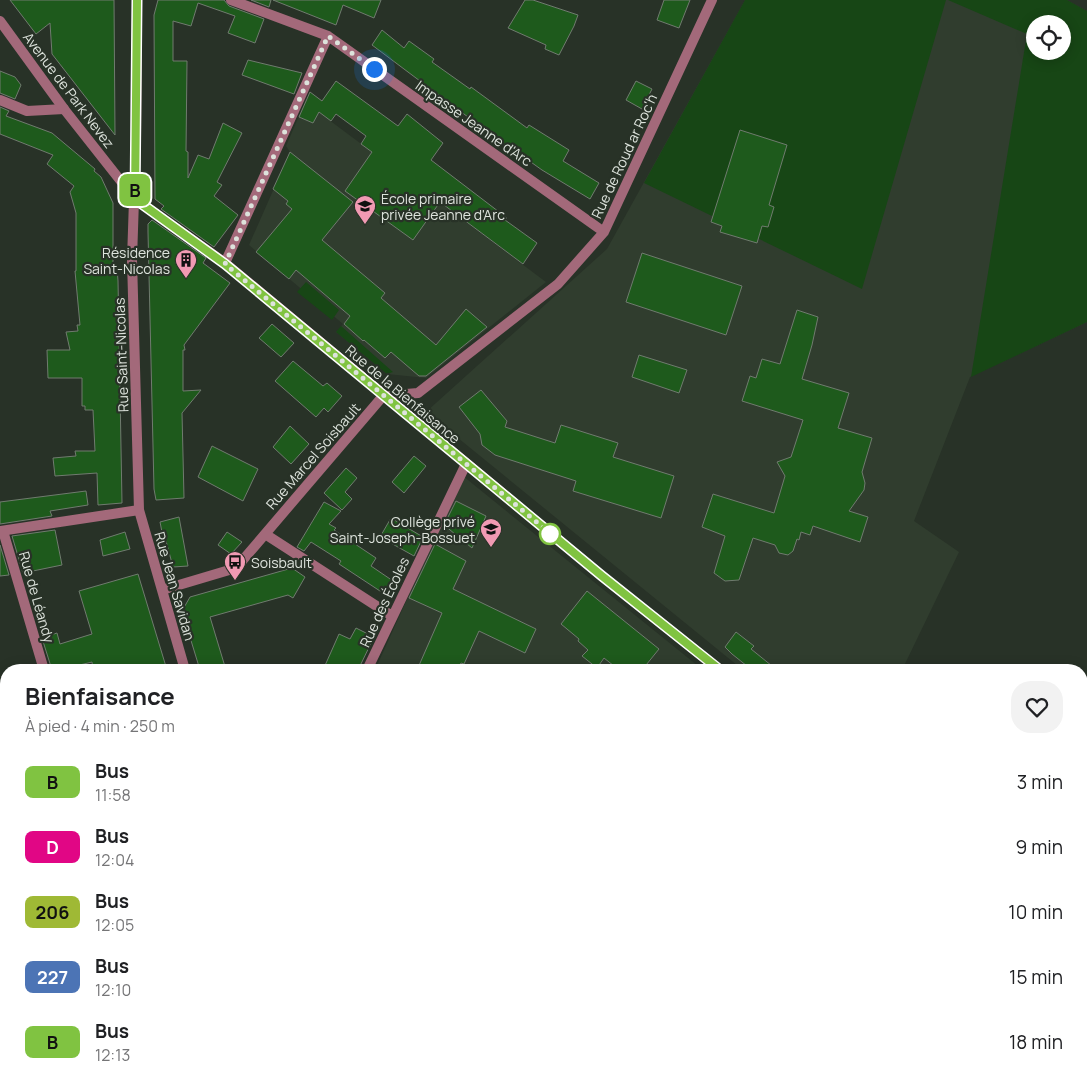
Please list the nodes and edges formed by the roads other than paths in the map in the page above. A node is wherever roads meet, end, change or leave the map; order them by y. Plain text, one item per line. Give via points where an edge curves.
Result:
1 (137, 0) edge
2 (231, 0) edge
3 (712, 0) edge
4 (0, 21) edge
5 (328, 36) junction
6 (0, 100) edge
7 (64, 109) junction
8 (135, 199) junction
9 (604, 232) junction
10 (225, 264) junction
11 (383, 396) junction
12 (466, 464) junction
13 (139, 510) junction
14 (2, 531) edge
15 (265, 534) junction
16 (162, 590) junction
17 (392, 616) junction
18 (42, 664) edge
19 (183, 664) edge
20 (370, 664) edge
21 (712, 664) edge

1 - 8 street, Rue Saint-Nicolas
2 - 5 street, Impasse Jeanne d'Arc
3 - 9 street, Rue de Roud ar Roc'h
4 - 7 street, Avenue de Park Nevez
5 - 9 street, Impasse Jeanne d'Arc
5 - 10 street
6 - 7 street via 26,111
7 - 8 street, Avenue de Park Nevez
8 - 10 street, Rue de la Bienfaisance
8 - 13 street, Rue Saint-Nicolas via 132,260
9 - 11 street, Rue de Roud ar Roc'h via 558,284 418,393
10 - 11 street, Rue de la Bienfaisance
11 - 12 street, Rue de la Bienfaisance
11 - 15 street, Rue Marcel Soisbault
12 - 17 street, Rue des Écoles
12 - 21 street, Rue de la Bienfaisance
13 - 14 street
13 - 16 street, Rue Jean Savidan
14 - 18 street, Rue de Léandy
15 - 16 street, Rue Marcel Soisbault via 236,568
15 - 17 street
16 - 19 street, Rue Jean Savidan
17 - 20 street, Rue des Écoles

